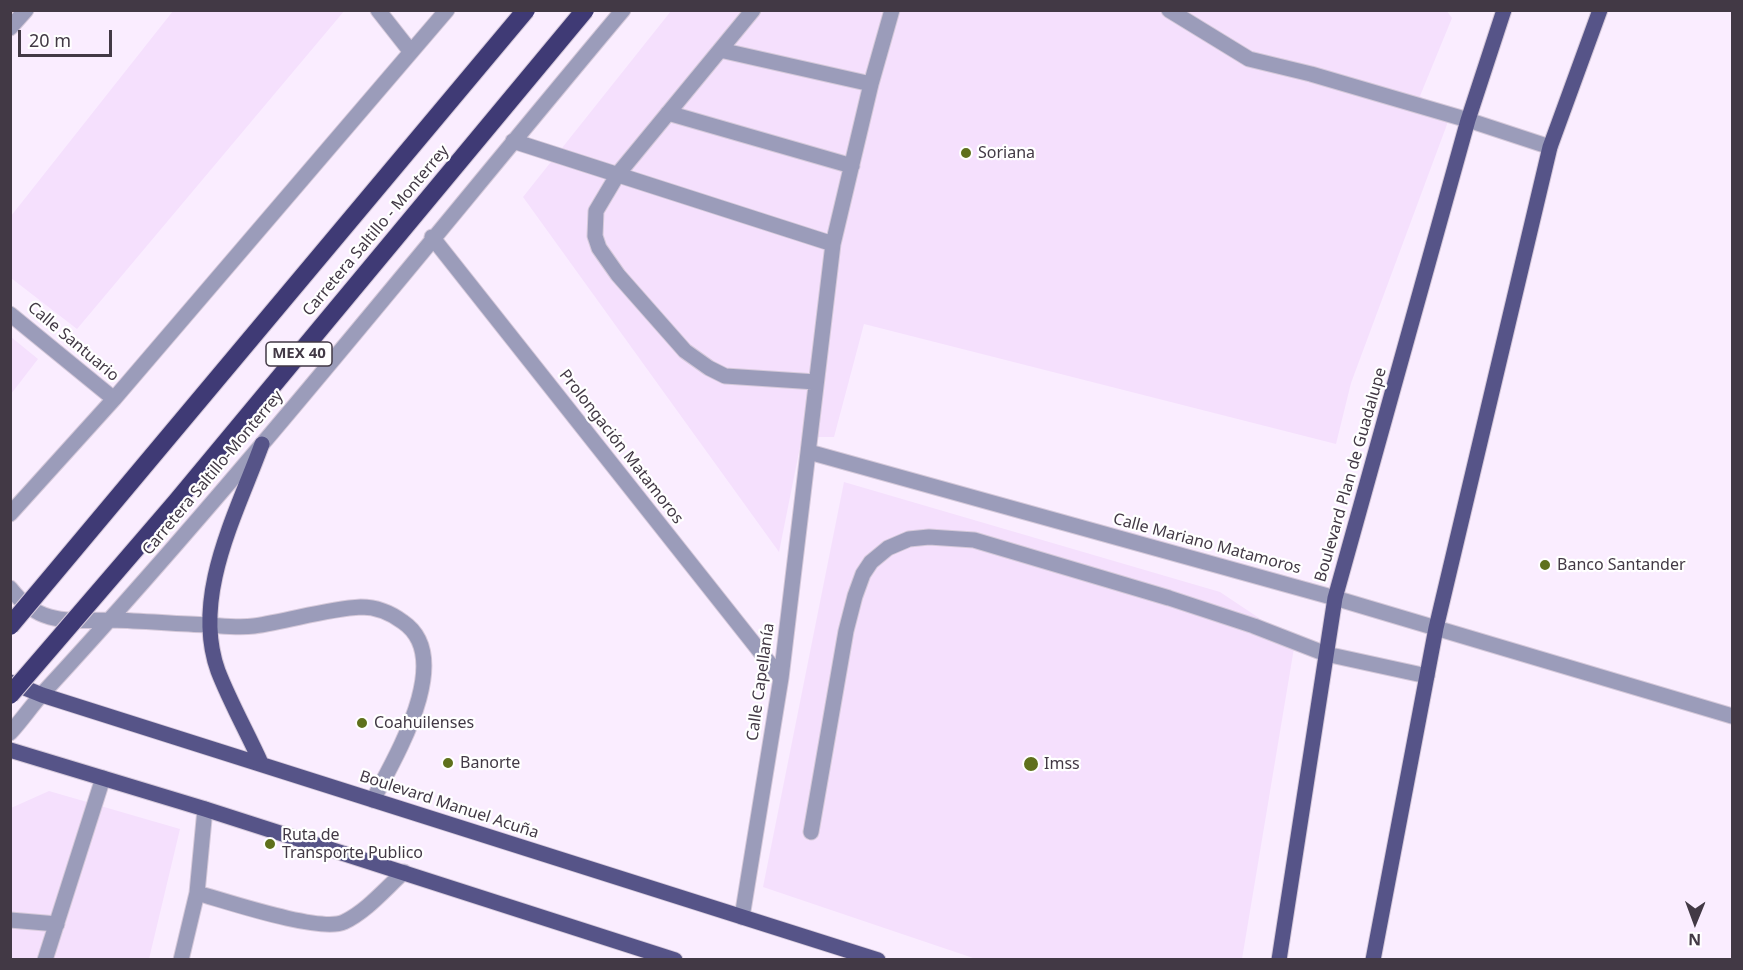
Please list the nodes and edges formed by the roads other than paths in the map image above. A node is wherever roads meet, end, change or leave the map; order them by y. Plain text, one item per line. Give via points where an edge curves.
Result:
1 (26, 10) edge
2 (378, 10) edge
3 (447, 10) edge
4 (526, 10) edge
5 (585, 10) edge
6 (623, 10) edge
7 (753, 10) edge
8 (892, 10) edge
9 (1169, 10) edge
10 (1504, 10) edge
11 (1600, 10) edge
12 (10, 28) edge
13 (720, 50) junction
14 (411, 52) junction
15 (871, 84) junction
16 (668, 113) junction
17 (1468, 120) junction
18 (513, 141) junction
19 (1550, 147) junction
20 (852, 166) junction
21 (618, 174) junction
22 (432, 237) junction
23 (833, 244) junction
24 (10, 314) edge
25 (816, 382) junction
26 (114, 399) junction
27 (262, 444) junction
28 (809, 452) junction
29 (10, 514) edge
30 (10, 588) edge
31 (1335, 598) junction
32 (112, 620) junction
33 (210, 625) junction
34 (10, 626) edge
35 (1436, 628) junction
36 (1326, 654) junction
37 (1427, 676) junction
38 (781, 678) junction
39 (10, 682) edge
40 (10, 695) edge
41 (42, 695) junction
42 (1732, 716) edge
43 (10, 733) edge
44 (10, 750) edge
45 (261, 763) junction
46 (103, 778) junction
47 (373, 800) junction
48 (205, 809) junction
49 (811, 832) dead end
50 (404, 872) junction
51 (197, 893) junction
52 (742, 917) junction
53 (10, 920) edge
54 (57, 924) junction
55 (45, 960) edge
56 (182, 960) edge
57 (675, 960) edge
58 (878, 960) edge
59 (1279, 960) edge
60 (1373, 960) edge

1 - 12 street
2 - 14 street
3 - 14 street
4 - 34 highway, Carretera Saltillo - Monterrey / MEX 40, bridge
5 - 40 highway, Carretera Saltillo - Monterrey / MEX 40, bridge via 176,502
6 - 18 street, Carretera Saltillo-Monterrey
7 - 13 street
8 - 15 street, Calle Capellanía
9 - 17 street via 1249,59
10 - 17 main road, Boulevard Plan de Guadalupe
11 - 19 main road
13 - 15 street
13 - 16 street
14 - 26 street
15 - 20 street, Calle Capellanía
16 - 20 street
16 - 21 street
17 - 19 street
17 - 31 main road, Boulevard Plan de Guadalupe
18 - 21 street
18 - 22 street, Carretera Saltillo-Monterrey
19 - 35 main road
20 - 23 street, Calle Capellanía
21 - 23 street
21 - 25 street via 596,211 599,248 685,351 725,376
22 - 27 street, Carretera Saltillo-Monterrey
22 - 38 street, Prolongación Matamoros
23 - 25 street, Calle Capellanía
24 - 26 street, Calle Santuario
25 - 28 street, Calle Capellanía
26 - 29 street
27 - 32 street, Carretera Saltillo-Monterrey
27 - 33 main road via 214,580
28 - 31 street, Calle Mariano Matamoros
28 - 38 street, Calle Capellanía
30 - 32 street via 38,613 56,620
31 - 35 street, Calle Mariano Matamoros
31 - 36 main road, Boulevard Plan de Guadalupe
32 - 33 street
32 - 41 street, Carretera Saltillo-Monterrey
33 - 45 main road via 218,669
33 - 47 street via 254,626 363,607 391,613 412,628 423,656 421,690 407,732
35 - 37 main road
35 - 42 street, Calle Mariano Matamoros
36 - 37 street
36 - 49 street via 1169,598 974,540 909,539 888,548 871,562 855,596
36 - 59 main road, Boulevard Plan de Guadalupe
37 - 60 main road
38 - 52 street, Calle Capellanía
39 - 41 main road, Boulevard Manuel Acuña
41 - 43 street, Carretera Saltillo-Monterrey
41 - 45 main road, Boulevard Manuel Acuña
44 - 46 main road
45 - 47 main road, Boulevard Manuel Acuña
46 - 48 main road
46 - 54 street
47 - 52 main road, Boulevard Manuel Acuña
48 - 50 main road
48 - 51 street
50 - 51 street via 358,914 342,923 299,920
50 - 57 main road
51 - 56 street
52 - 58 main road, Boulevard Manuel Acuña
53 - 54 street
54 - 55 street

